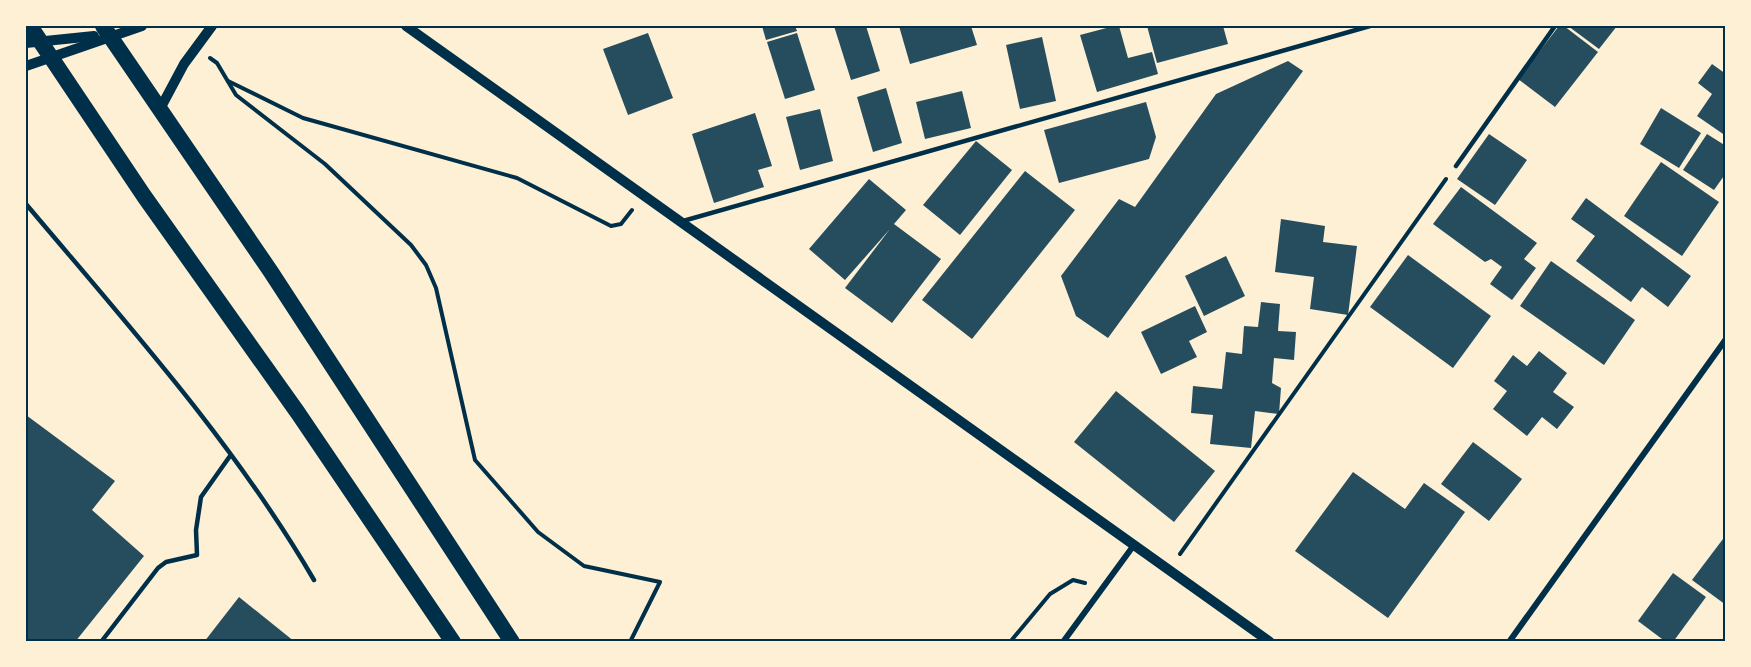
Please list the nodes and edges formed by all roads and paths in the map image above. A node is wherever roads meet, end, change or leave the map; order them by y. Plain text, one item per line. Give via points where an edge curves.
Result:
1 (30, 26) edge
2 (142, 26) edge
3 (212, 26) edge
4 (406, 26) edge
5 (1370, 26) edge
6 (1555, 26) edge
7 (106, 30) edge
8 (33, 42) edge
9 (192, 53) junction
10 (51, 56) junction
11 (26, 66) edge
12 (228, 81) junction
13 (160, 109) junction
14 (1455, 166) joint
15 (643, 195) junction
16 (26, 204) edge
17 (679, 222) junction
18 (1725, 339) edge
19 (230, 456) junction
20 (1134, 545) junction
21 (1169, 569) junction
22 (314, 580) dead end
23 (1104, 588) junction
24 (101, 642) edge
25 (453, 642) edge
26 (512, 642) edge
27 (630, 642) edge
28 (1010, 642) edge
29 (1063, 642) edge
30 (1270, 642) edge
31 (1509, 642) edge

1 - 8 highway
2 - 7 street
3 - 9 street
4 - 15 street
5 - 17 lane
6 - 14 lane
7 - 8 street
7 - 10 street
7 - 13 highway
8 - 10 highway
9 - 12 path via 218,63
9 - 13 street
10 - 11 street
10 - 25 highway
12 - 15 path via 303,118 517,178 611,226 621,224
12 - 27 path via 236,95 325,164 411,245 426,265 436,288 475,460 538,532 584,566 660,582
13 - 26 highway
14 - 21 path
15 - 17 street
16 - 19 lane
17 - 20 street
18 - 31 street
19 - 22 lane
19 - 24 lane via 201,497 197,555 166,562 158,568
20 - 21 street
20 - 23 street
21 - 30 street
23 - 28 path via 1073,580 1050,594
23 - 29 street

